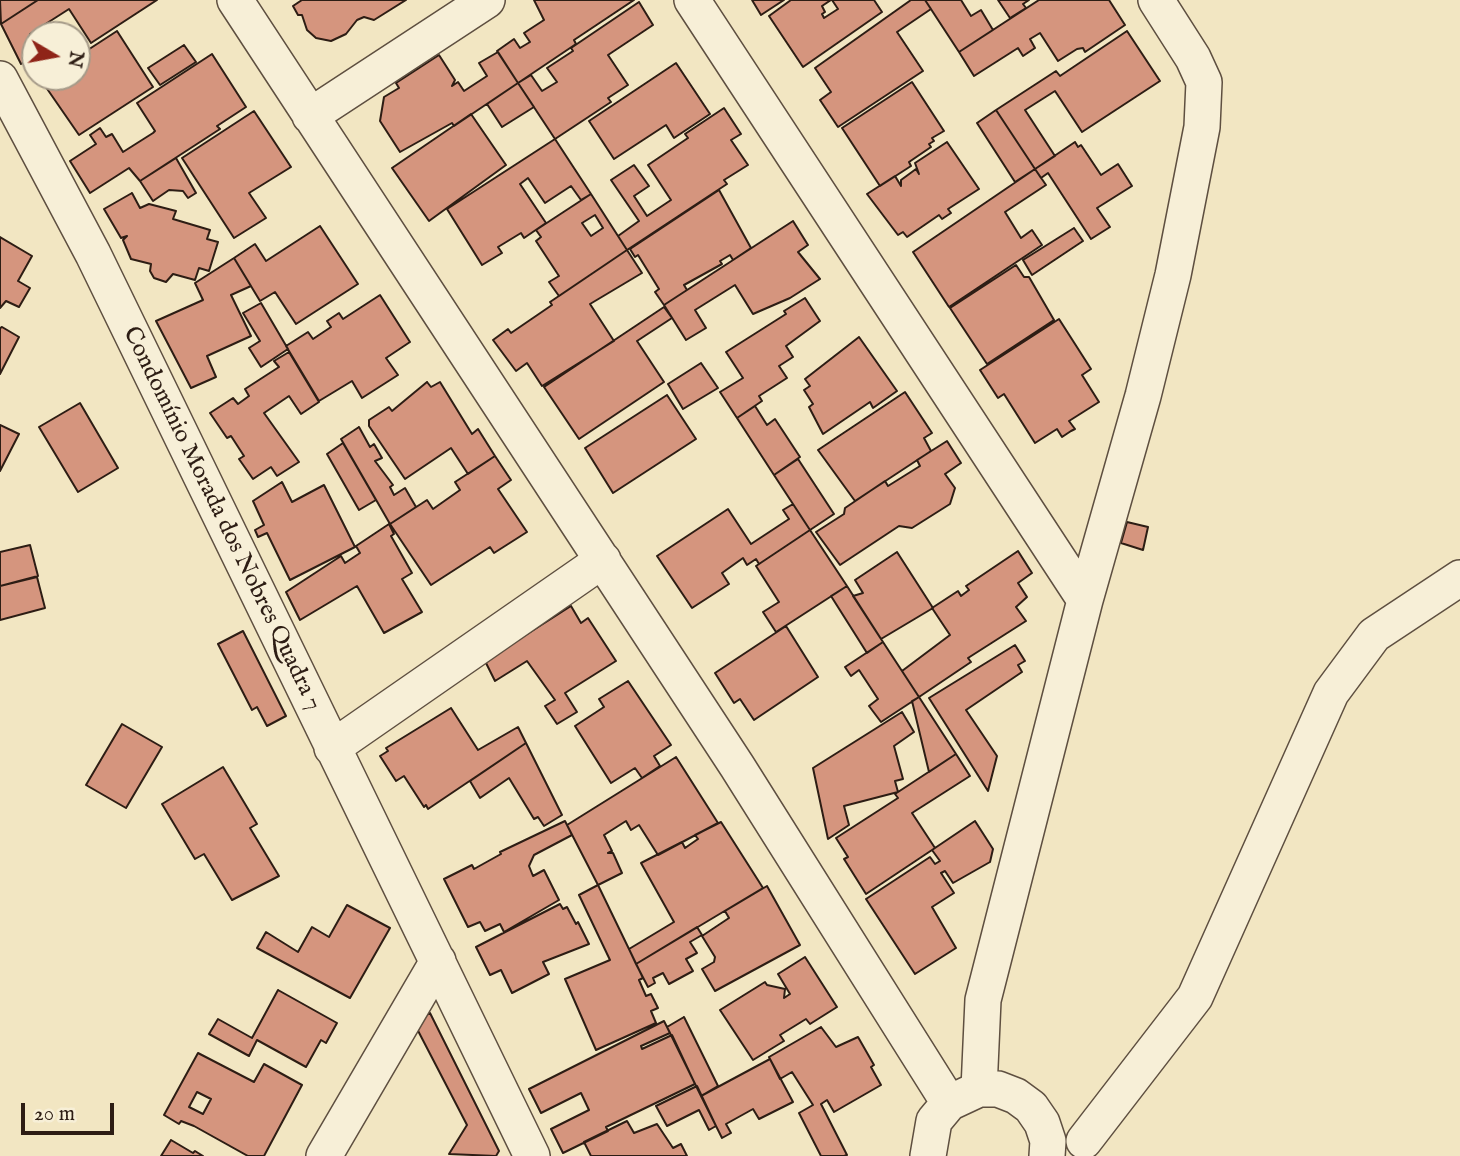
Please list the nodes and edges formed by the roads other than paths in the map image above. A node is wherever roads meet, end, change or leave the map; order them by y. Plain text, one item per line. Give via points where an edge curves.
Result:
1 (235, 0) edge
2 (487, 0) edge
3 (692, 0) edge
4 (1156, 0) edge
5 (0, 79) edge
6 (310, 116) junction
7 (603, 560) junction
8 (1460, 578) edge
9 (1085, 600) junction
10 (332, 748) junction
11 (438, 961) junction
12 (964, 1096) junction
13 (1045, 1139) edge
14 (1092, 1149) edge
15 (921, 1151) edge
16 (324, 1156) edge
17 (533, 1156) edge

1 - 6 street
2 - 6 street
3 - 9 street
4 - 9 street via 1194,58 1204,82 1205,101 1169,288
5 - 10 street, Condomínio Morada dos Nobres Quadra 7 via 93,254
6 - 7 street
7 - 10 street
7 - 12 street via 823,899
8 - 14 street via 1374,635 1331,693 1195,997
9 - 12 street via 983,1000
10 - 11 street, Condomínio Morada dos Nobres Quadra 7
11 - 16 street
11 - 17 street, Condomínio Morada dos Nobres Quadra 7
12 - 13 street via 998,1089 1016,1096 1031,1107
12 - 15 street via 934,1121
13 - 14 street via 1062,1128

